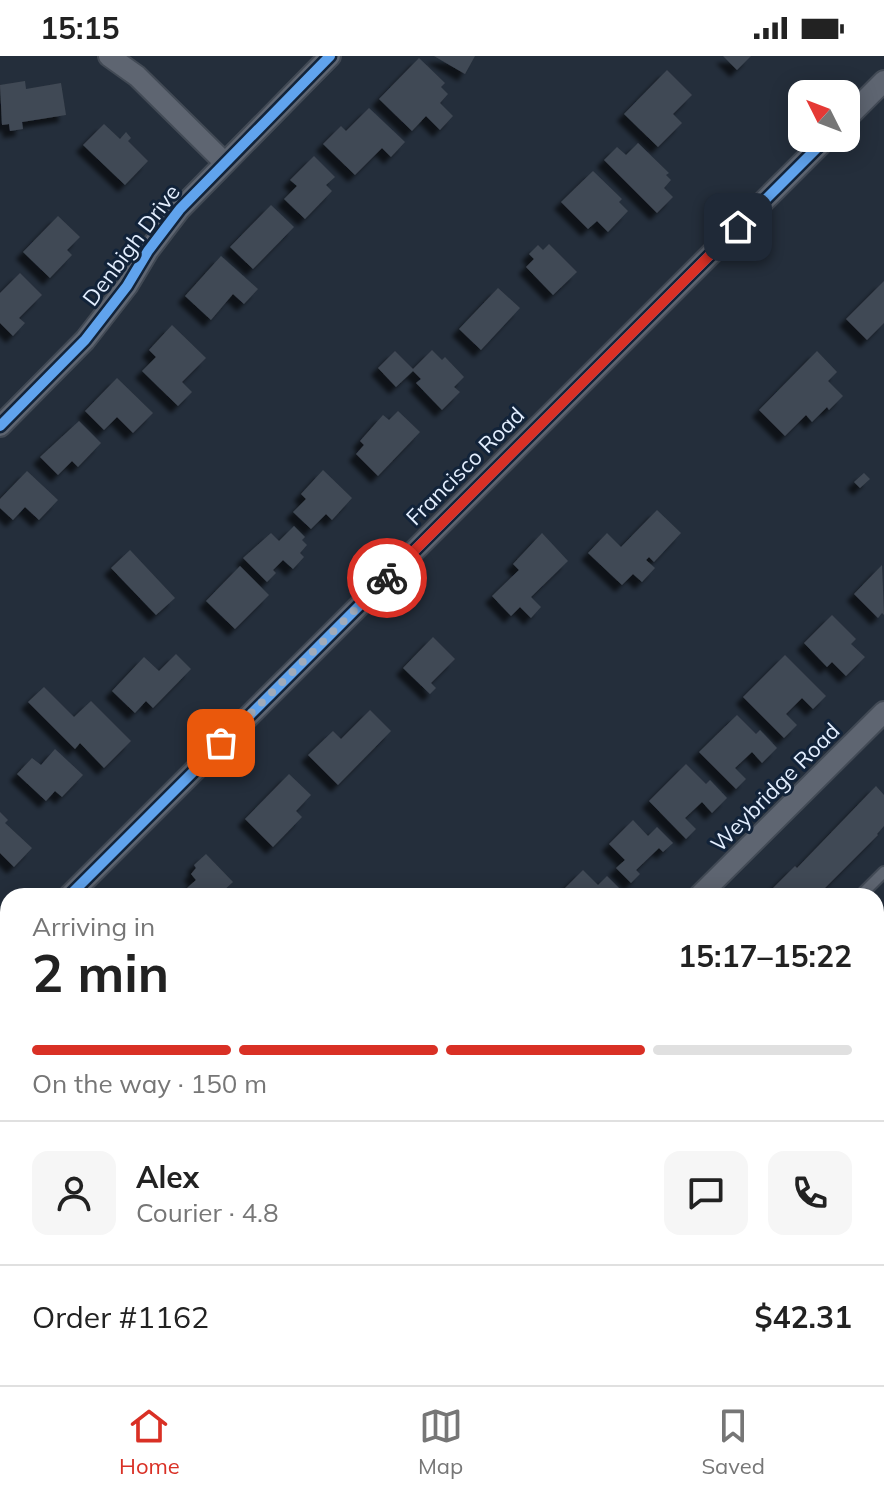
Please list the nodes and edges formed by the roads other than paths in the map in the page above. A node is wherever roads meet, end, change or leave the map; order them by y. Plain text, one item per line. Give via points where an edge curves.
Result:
1 (109, 56) edge
2 (330, 56) edge
3 (884, 81) edge
4 (860, 105) edge
5 (813, 152) edge
6 (224, 162) junction
7 (0, 426) edge
8 (884, 712) edge
9 (884, 872) edge
10 (77, 888) edge
11 (707, 888) edge
12 (868, 888) edge

1 - 6 street via 137,76
2 - 6 street, Denbigh Drive
3 - 4 street
5 - 10 street, Francisco Road
6 - 7 street, Denbigh Drive via 180,209 85,340
8 - 11 street, Weybridge Road
9 - 12 lane

